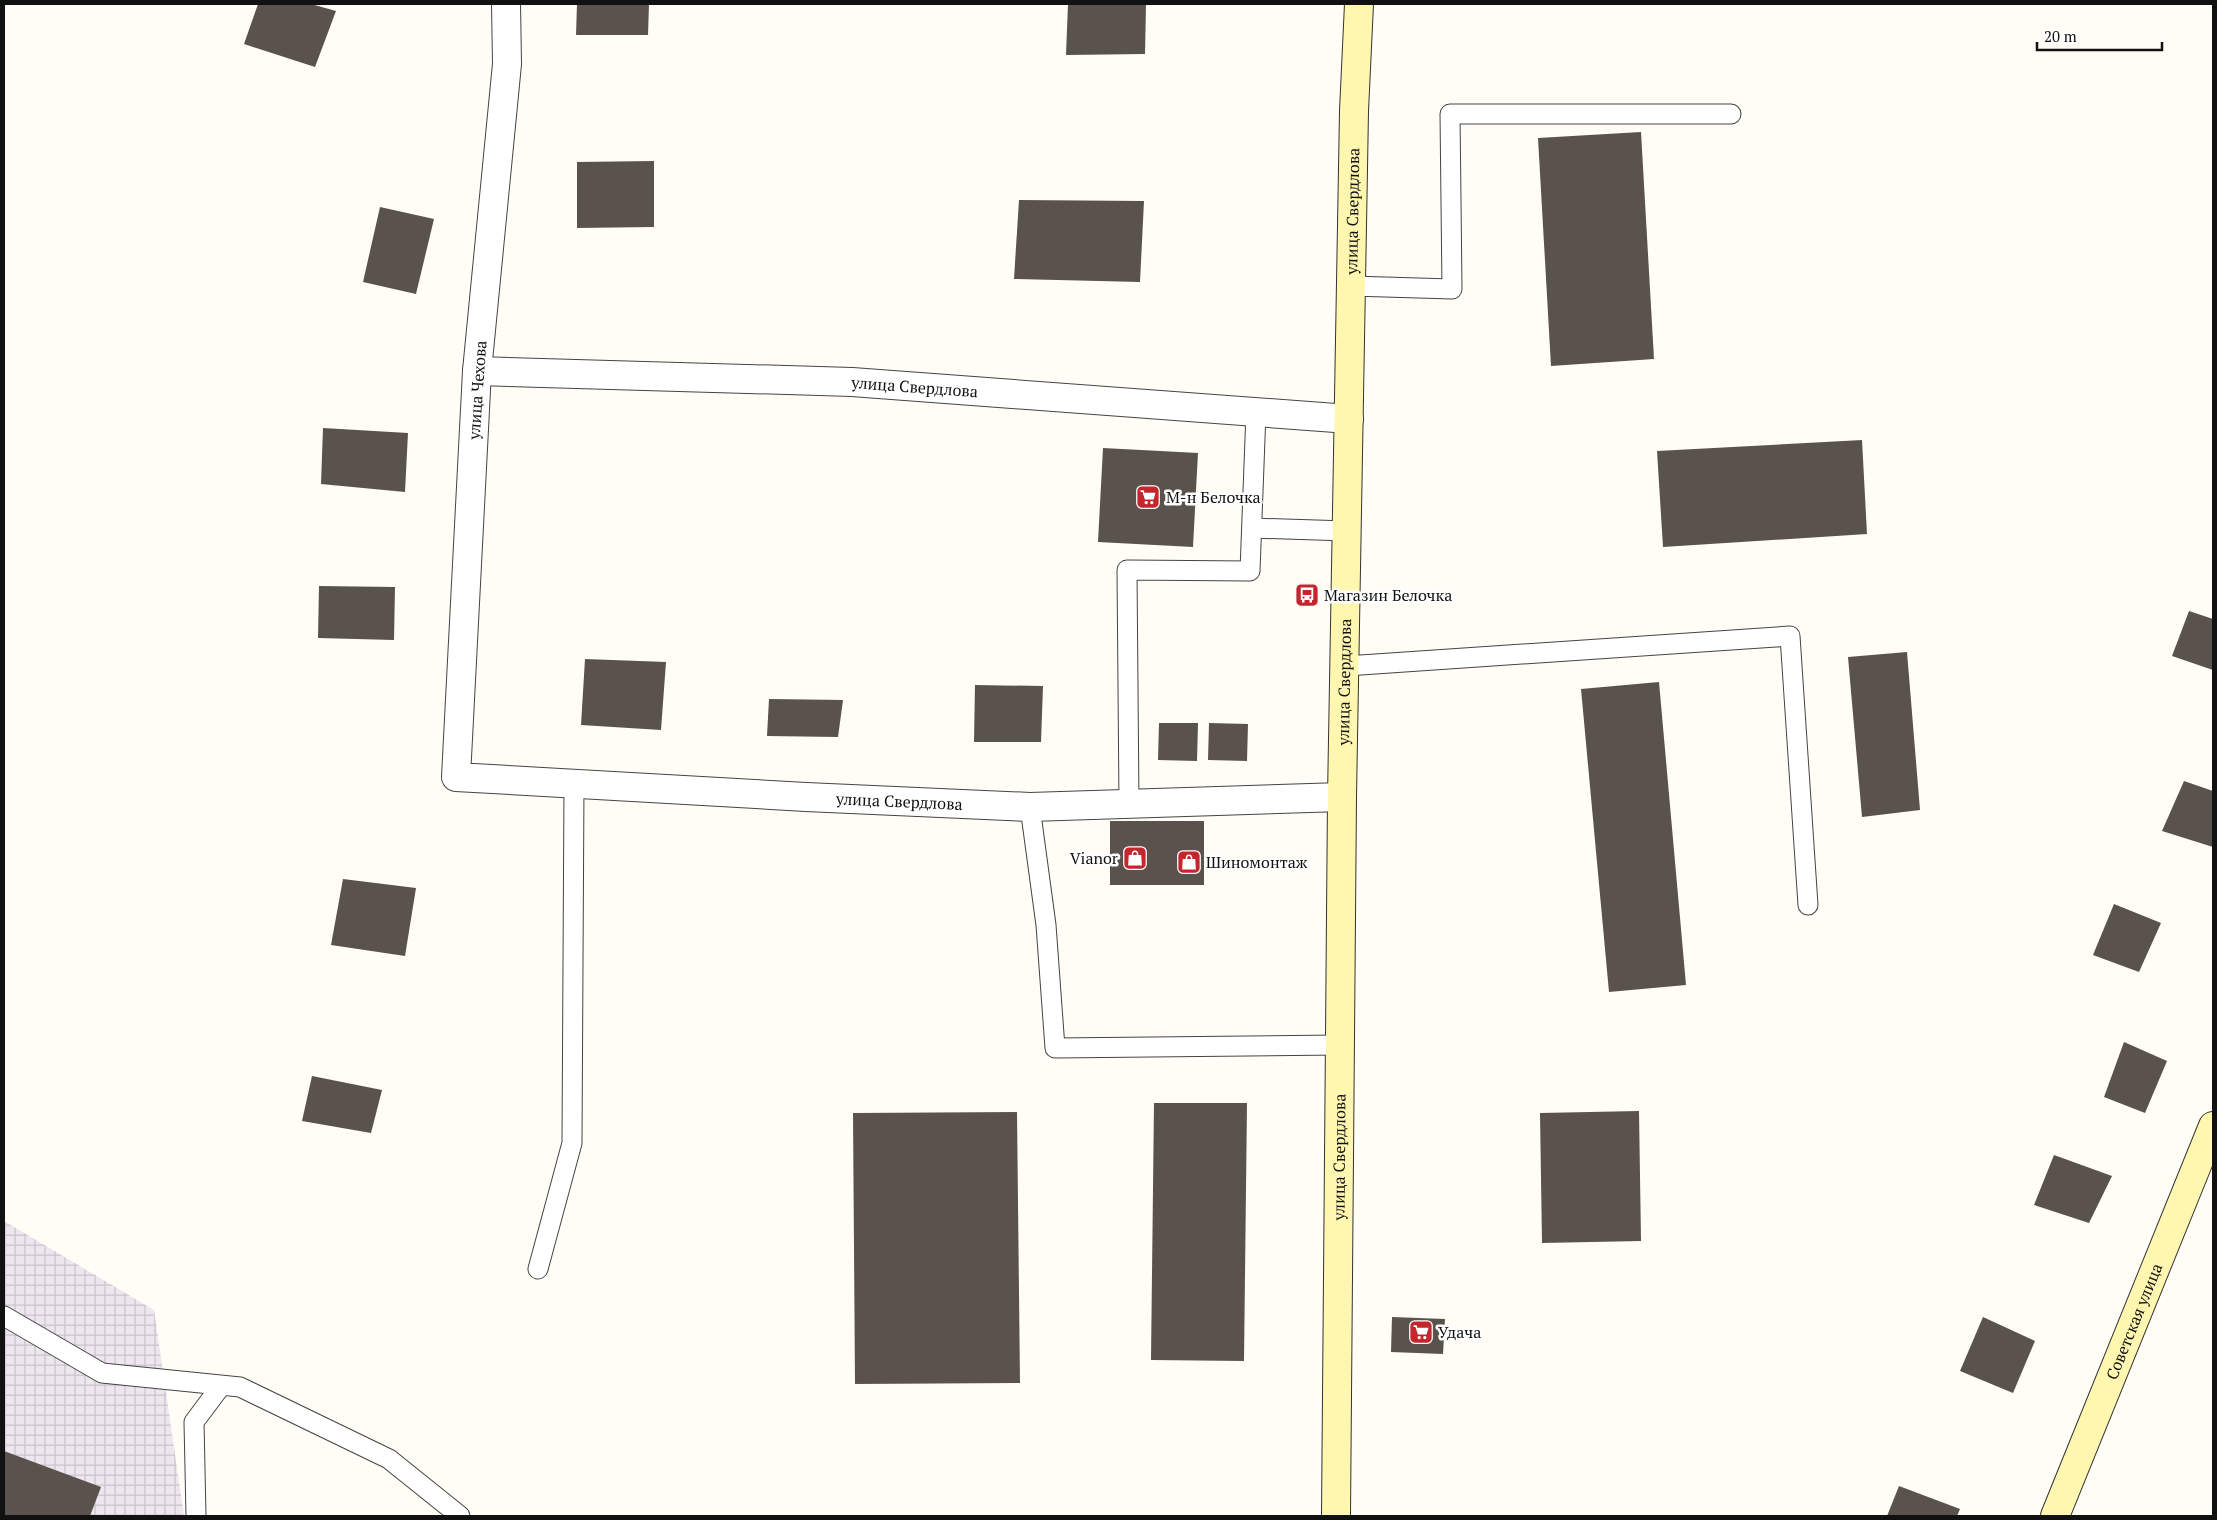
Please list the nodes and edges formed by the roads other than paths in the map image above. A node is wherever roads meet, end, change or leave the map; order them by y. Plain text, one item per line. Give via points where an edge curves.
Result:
1 (506, 4) edge
2 (1359, 4) edge
3 (1731, 114) dead end
4 (1351, 286) junction
5 (477, 371) junction
6 (1256, 412) junction
7 (1349, 419) junction
8 (1252, 528) junction
9 (1348, 531) junction
10 (1346, 666) junction
11 (456, 778) joint
12 (574, 784) junction
13 (1342, 797) junction
14 (1129, 804) junction
15 (1030, 807) junction
16 (1808, 905) dead end
17 (1340, 1045) junction
18 (2213, 1126) edge
19 (538, 1269) dead end
20 (4, 1316) edge
21 (221, 1386) junction
22 (196, 1516) edge
23 (460, 1516) edge
24 (1336, 1516) edge
25 (2054, 1516) edge

1 - 5 street, улица Чехова via 507,64
2 - 4 main road, улица Свердлова
3 - 4 lane via 1450,114 1452,289
4 - 7 main road, улица Свердлова
5 - 6 street, улица Свердлова via 852,382
5 - 11 street, улица Чехова
6 - 7 street, улица Свердлова
6 - 8 lane
7 - 9 main road, улица Свердлова
8 - 9 lane
8 - 14 lane via 1250,571 1127,570
9 - 10 main road, улица Свердлова
10 - 13 main road, улица Свердлова
10 - 16 lane via 1790,636
11 - 12 street, улица Свердлова
12 - 15 street, улица Свердлова
12 - 19 lane via 572,1143
13 - 14 street, улица Свердлова
13 - 17 main road, улица Свердлова
14 - 15 street, улица Свердлова
15 - 17 lane via 1046,925 1055,1048
17 - 24 main road, улица Свердлова
18 - 25 main road, Советская улица
20 - 21 lane via 102,1373
21 - 22 lane via 194,1422
21 - 23 lane via 240,1387 389,1459

